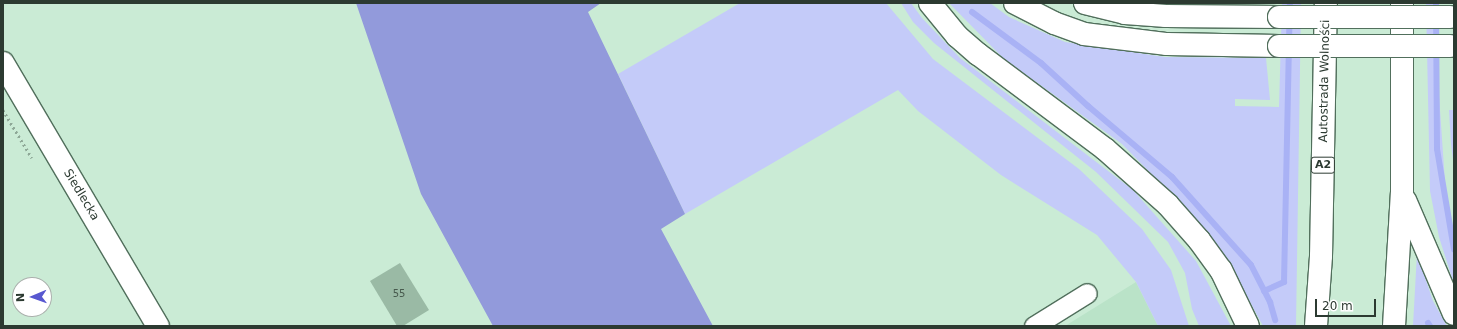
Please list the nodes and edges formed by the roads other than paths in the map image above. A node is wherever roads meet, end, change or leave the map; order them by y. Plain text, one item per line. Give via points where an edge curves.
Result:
1 (930, 3) edge
2 (1015, 3) edge
3 (1085, 3) edge
4 (1326, 3) edge
5 (1402, 3) edge
6 (1452, 17) edge
7 (1452, 46) edge
8 (5, 69) edge
9 (1402, 193) junction
10 (1087, 293) dead end
11 (1454, 314) edge
12 (158, 326) edge
13 (1034, 326) edge
14 (1248, 326) edge
15 (1316, 326) edge
16 (1394, 326) edge

1 - 14 main road via 957,36 978,54 1105,149 1168,205 1221,270
2 - 7 main road, bridge via 1054,23 1098,37 1167,44
3 - 6 main road, bridge via 1125,13 1166,16
4 - 15 main road, Autostrada Wolności / A2 via 1321,256
5 - 9 main road
8 - 12 main road, Siedlecka
9 - 11 main road
9 - 16 main road
10 - 13 street

